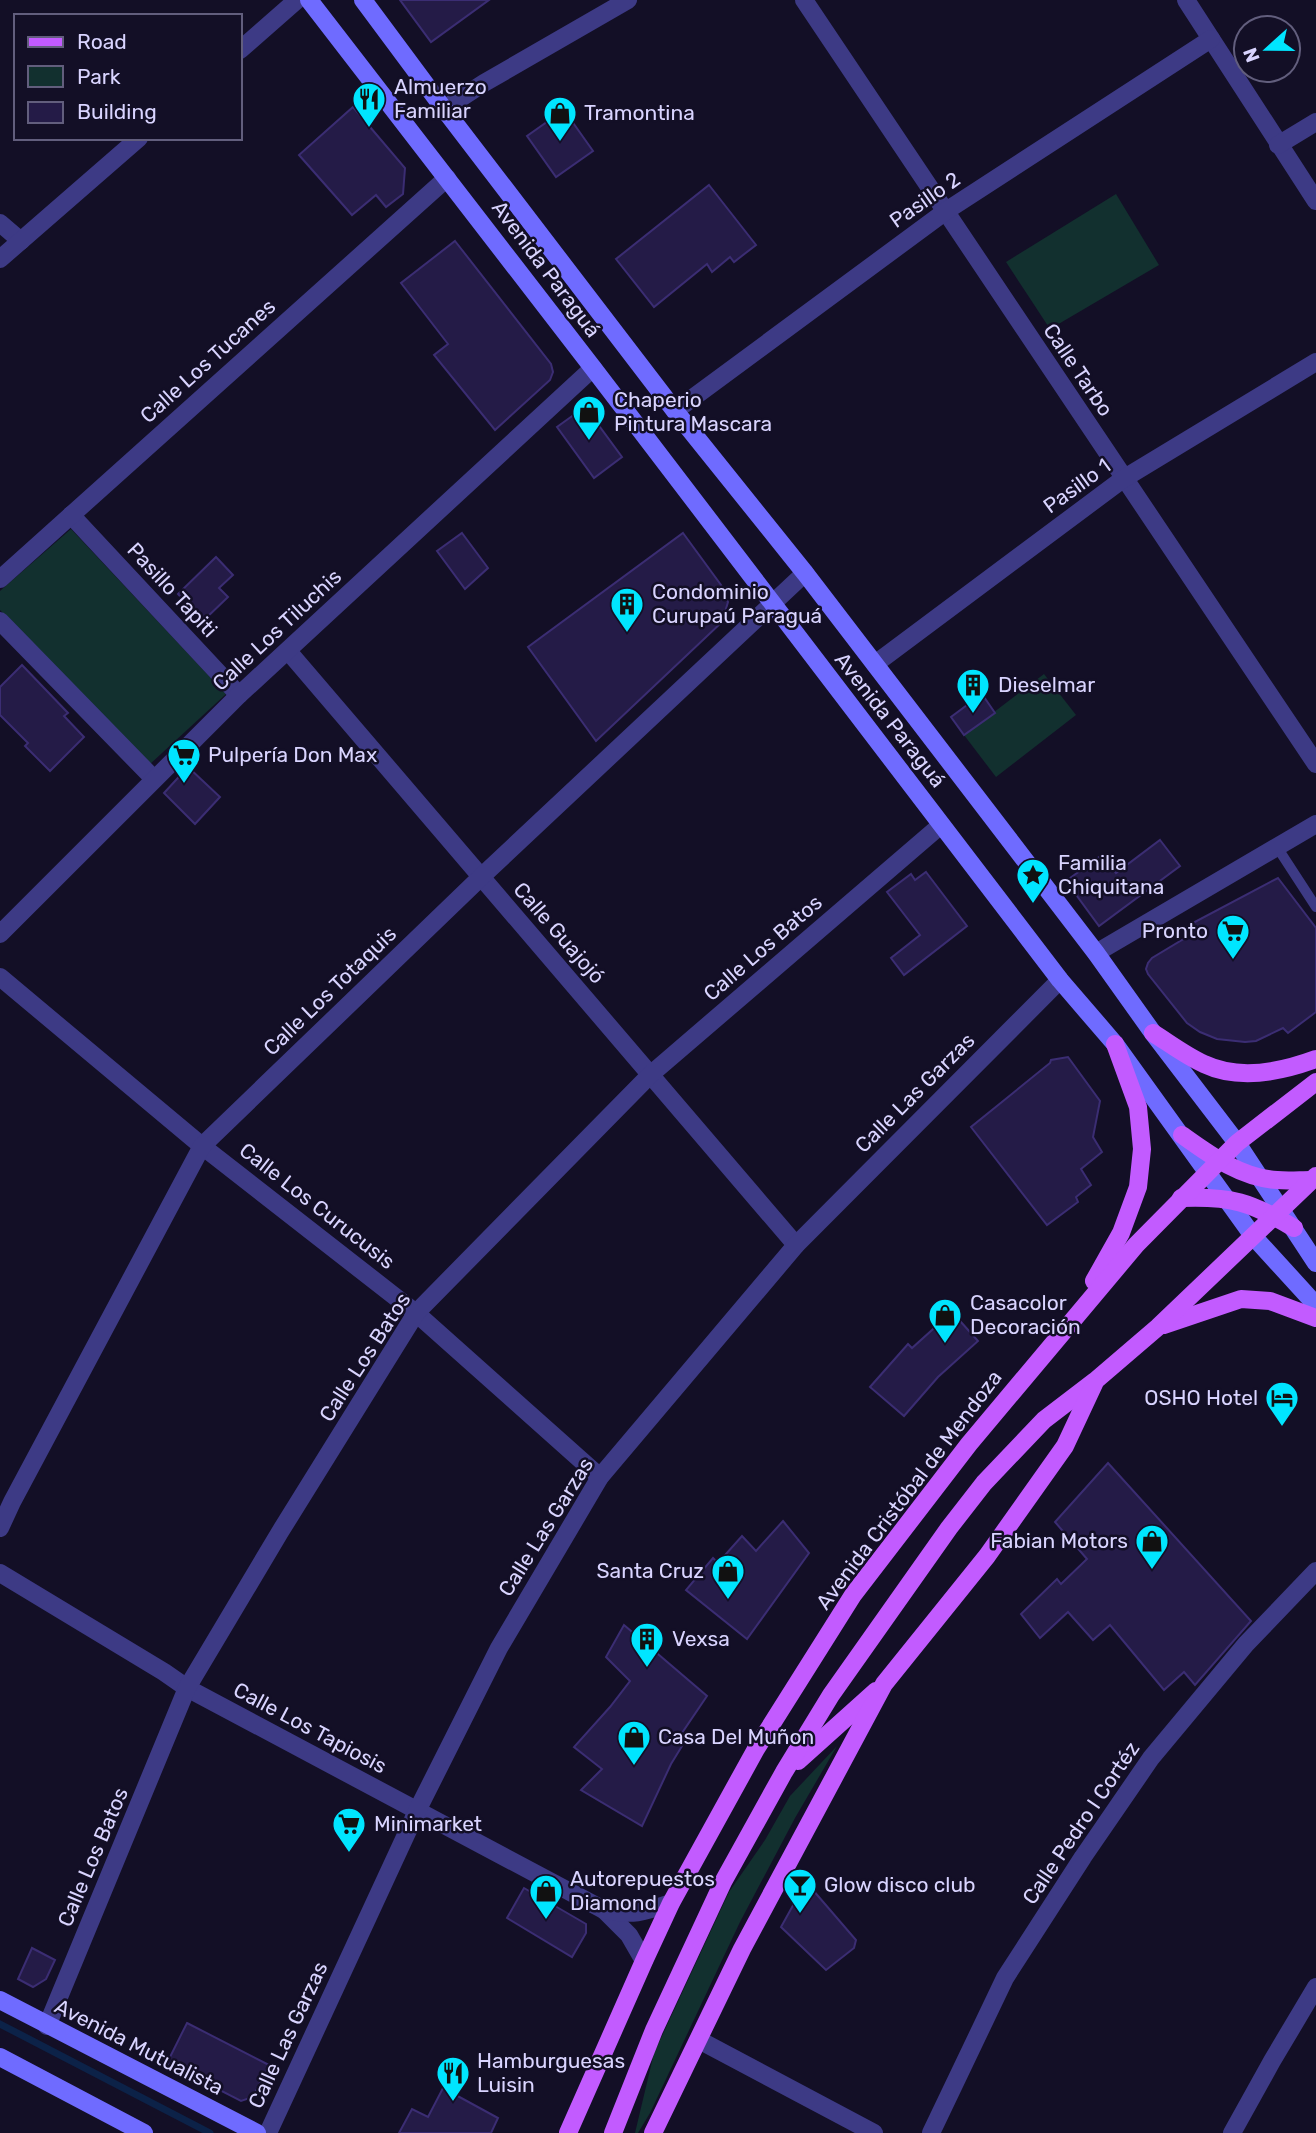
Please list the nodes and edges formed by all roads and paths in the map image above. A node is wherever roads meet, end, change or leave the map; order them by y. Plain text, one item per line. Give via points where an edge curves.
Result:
1 (297, 0) edge
2 (309, 0) edge
3 (363, 0) edge
4 (628, 0) edge
5 (804, 0) edge
6 (1186, 0) edge
7 (1211, 39) junction
8 (242, 48) edge
9 (444, 109) junction
10 (1316, 122) edge
11 (137, 140) edge
12 (1278, 145) junction
13 (447, 178) junction
14 (1316, 201) edge
15 (946, 211) junction
16 (0, 223) edge
17 (21, 241) junction
18 (0, 259) edge
19 (1316, 362) edge
20 (593, 368) junction
21 (675, 411) junction
22 (1123, 480) junction
23 (71, 515) junction
24 (805, 573) junction
25 (0, 579) edge
26 (771, 603) junction
27 (0, 621) edge
28 (288, 651) junction
29 (875, 663) junction
30 (239, 695) junction
31 (1316, 764) edge
32 (154, 779) junction
33 (1316, 824) edge
34 (941, 825) junction
35 (1277, 847) junction
36 (481, 877) junction
37 (1316, 907) edge
38 (0, 934) edge
39 (1096, 953) junction
40 (0, 977) edge
41 (1060, 980) junction
42 (1153, 1033) junction
43 (1115, 1044) junction
44 (1316, 1059) edge
45 (650, 1075) junction
46 (1316, 1082) edge
47 (1237, 1143) junction
48 (202, 1146) junction
49 (1213, 1166) junction
50 (1259, 1176) junction
51 (1314, 1178) edge
52 (1181, 1198) junction
53 (1228, 1200) junction
54 (1278, 1213) junction
55 (1253, 1236) junction
56 (796, 1245) junction
57 (1316, 1263) edge
58 (1316, 1305) edge
59 (416, 1313) junction
60 (1076, 1314) junction
61 (1316, 1318) edge
62 (1158, 1327) junction
63 (1095, 1381) junction
64 (600, 1477) junction
65 (6, 1498) edge
66 (0, 1528) edge
67 (1316, 1571) edge
68 (0, 1573) edge
69 (884, 1684) junction
70 (187, 1688) junction
71 (784, 1772) junction
72 (417, 1811) junction
73 (671, 1903) junction
74 (604, 1910) junction
75 (644, 1961) junction
76 (1316, 1987) edge
77 (0, 2000) edge
78 (47, 2026) junction
79 (699, 2040) junction
80 (0, 2057) edge
81 (568, 2131) edge
82 (144, 2133) edge
83 (257, 2133) edge
84 (268, 2133) edge
85 (613, 2133) edge
86 (653, 2133) edge
87 (874, 2133) edge
88 (931, 2133) edge
89 (1232, 2133) edge

1 - 8 street
2 - 13 main road, Avenida Paraguá
3 - 9 main road, Avenida Paraguá
4 - 9 street
5 - 15 street, Calle Tarbo
6 - 7 street
7 - 12 street
7 - 15 street, Pasillo 2
9 - 21 main road, Avenida Paraguá
10 - 12 street
11 - 17 street
12 - 14 street
13 - 20 main road, Avenida Paraguá
13 - 23 street, Calle Los Tucanes
15 - 21 street, Pasillo 2
15 - 22 street, Calle Tarbo
16 - 17 street
17 - 18 street
19 - 22 street, Pasillo 1
20 - 26 main road, Avenida Paraguá
20 - 28 street, Calle Los Tiluchis
21 - 24 main road, Avenida Paraguá
22 - 29 street, Pasillo 1
22 - 31 street, Calle Tarbo
23 - 25 street, Calle Los Tucanes
23 - 30 street, Pasillo Tapiti
24 - 26 street, Calle Los Totaquis
24 - 29 main road, Avenida Paraguá
26 - 34 main road, Avenida Paraguá
26 - 36 street, Calle Los Totaquis
27 - 32 street
28 - 30 street, Calle Los Tiluchis
28 - 36 street, Calle Guajojó
29 - 39 main road, Avenida Paraguá
30 - 32 street, Calle Los Tiluchis
32 - 38 street, Calle Los Tiluchis
33 - 35 street
34 - 41 main road, Avenida Paraguá
34 - 45 street, Calle Los Batos
35 - 37 lane
35 - 39 street
36 - 45 street, Calle Guajojó
36 - 48 street, Calle Los Totaquis
39 - 42 main road, Avenida Paraguá
40 - 48 street, Calle Los Curucusis
41 - 43 main road, Avenida Paraguá
41 - 56 street, Calle Las Garzas
42 - 44 main road via 1205,1065 1244,1074
42 - 47 main road, Avenida Paraguá
43 - 49 main road, Avenida Paraguá via 1182,1135
43 - 60 main road via 1138,1107 1142,1149 1138,1187 1121,1233
45 - 56 street, Calle Guajojó
45 - 59 street, Calle Los Batos
46 - 47 main road, Avenida Cristóbal de Mendoza
47 - 49 main road, Avenida Cristóbal de Mendoza
47 - 50 main road, Avenida Paraguá
48 - 59 street, Calle Los Curucusis
48 - 65 street, Calle Los Totaquis
49 - 50 main road
49 - 52 main road, Avenida Cristóbal de Mendoza
49 - 53 main road, Avenida Paraguá
50 - 51 main road
50 - 54 main road, Avenida Paraguá
51 - 54 main road
52 - 53 main road
52 - 60 main road, Avenida Cristóbal de Mendoza
53 - 54 main road
53 - 55 main road, Avenida Paraguá
54 - 55 main road
54 - 57 main road, Avenida Paraguá via 1294,1228
55 - 58 main road, Avenida Paraguá
55 - 62 main road
56 - 64 street, Calle Las Garzas
59 - 64 street, Calle Los Curucusis
59 - 70 street, Calle Los Batos
60 - 73 main road, Avenida Cristóbal de Mendoza via 968,1444 853,1595 756,1749
61 - 62 main road via 1270,1301 1241,1299
62 - 63 main road
63 - 69 main road via 1065,1446 986,1556
63 - 71 main road via 1044,1420 984,1483 831,1695
64 - 72 street, Calle Las Garzas via 499,1648
65 - 66 street, Calle Los Totaquis
67 - 88 street, Calle Pedro I Cortéz via 1246,1644 1151,1758 1083,1857 1005,1978
68 - 70 street, Calle Los Tapiosis
69 - 71 main road
69 - 79 main road via 742,1949
70 - 72 street, Calle Los Tapiosis
70 - 78 street, Calle Los Batos
71 - 85 main road via 710,1908
72 - 74 street, Calle Los Tapiosis
72 - 84 street, Calle Las Garzas
73 - 74 street, Calle Los Tapiosis via 639,1913
73 - 75 main road, Avenida Cristóbal de Mendoza
74 - 75 street, Calle Los Tapiosis via 629,1935
75 - 81 main road, Avenida Cristóbal de Mendoza
76 - 89 street
77 - 78 main road, Avenida Mutualista
78 - 83 main road, Avenida Mutualista
79 - 86 main road
79 - 87 street
80 - 82 main road

